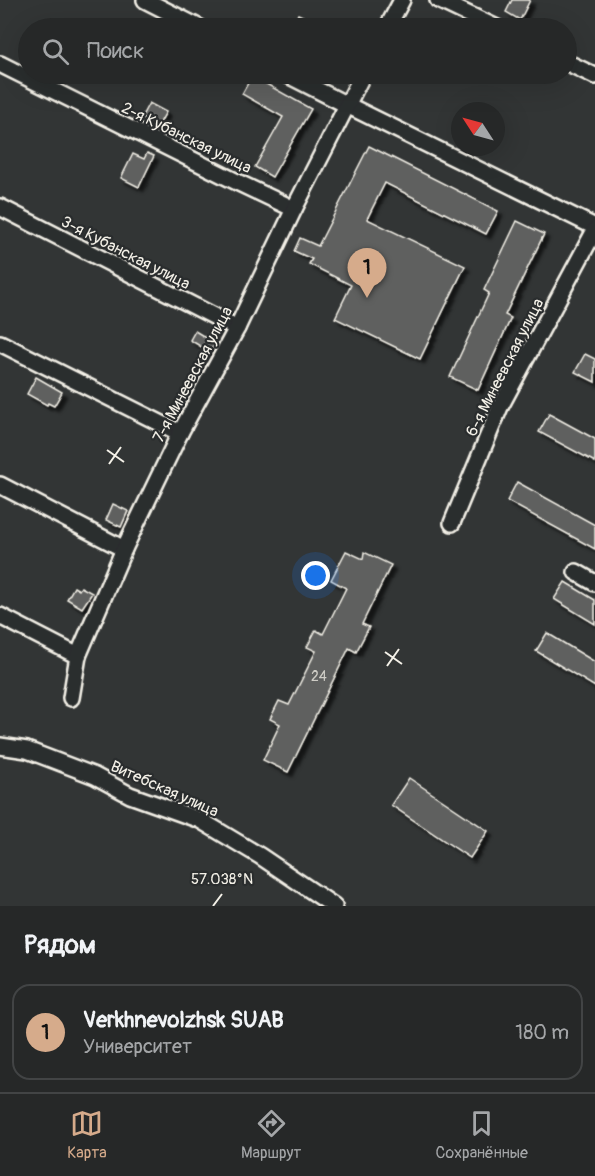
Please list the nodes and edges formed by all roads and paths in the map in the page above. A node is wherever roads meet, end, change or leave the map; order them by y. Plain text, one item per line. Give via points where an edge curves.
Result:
1 (145, 0) edge
2 (402, 0) edge
3 (438, 0) edge
4 (180, 18) edge
5 (392, 18) edge
6 (476, 18) edge
7 (0, 64) edge
8 (577, 67) edge
9 (18, 73) edge
10 (595, 76) edge
11 (40, 84) edge
12 (306, 84) edge
13 (358, 84) edge
14 (347, 105) junction
15 (0, 207) edge
16 (294, 209) junction
17 (595, 228) edge
18 (237, 328) junction
19 (0, 343) edge
20 (180, 433) junction
21 (0, 485) edge
22 (452, 523) dead end
23 (124, 549) junction
24 (576, 572) dead end
25 (595, 583) edge
26 (0, 616) edge
27 (78, 656) junction
28 (71, 698) dead end
29 (0, 746) edge
30 (334, 906) edge

1 - 4 street
2 - 5 street
3 - 6 street
7 - 9 street, 2-я Кубанская улица
8 - 10 street
11 - 16 street, 2-я Кубанская улица
12 - 14 street
13 - 14 street, 7-я Минеевская улица
14 - 16 street, 7-я Минеевская улица
14 - 17 street
15 - 18 street, 3-я Кубанская улица
16 - 18 street, 7-я Минеевская улица
17 - 22 street, 6-я Минеевская улица via 500,407
18 - 20 street, 7-я Минеевская улица
19 - 20 street
20 - 23 street, 7-я Минеевская улица
21 - 23 street
23 - 27 street, 7-я Минеевская улица
24 - 25 street
26 - 27 street
27 - 28 street, 7-я Минеевская улица
29 - 30 street, Витебская улица via 27,750 95,776 130,795 200,820

